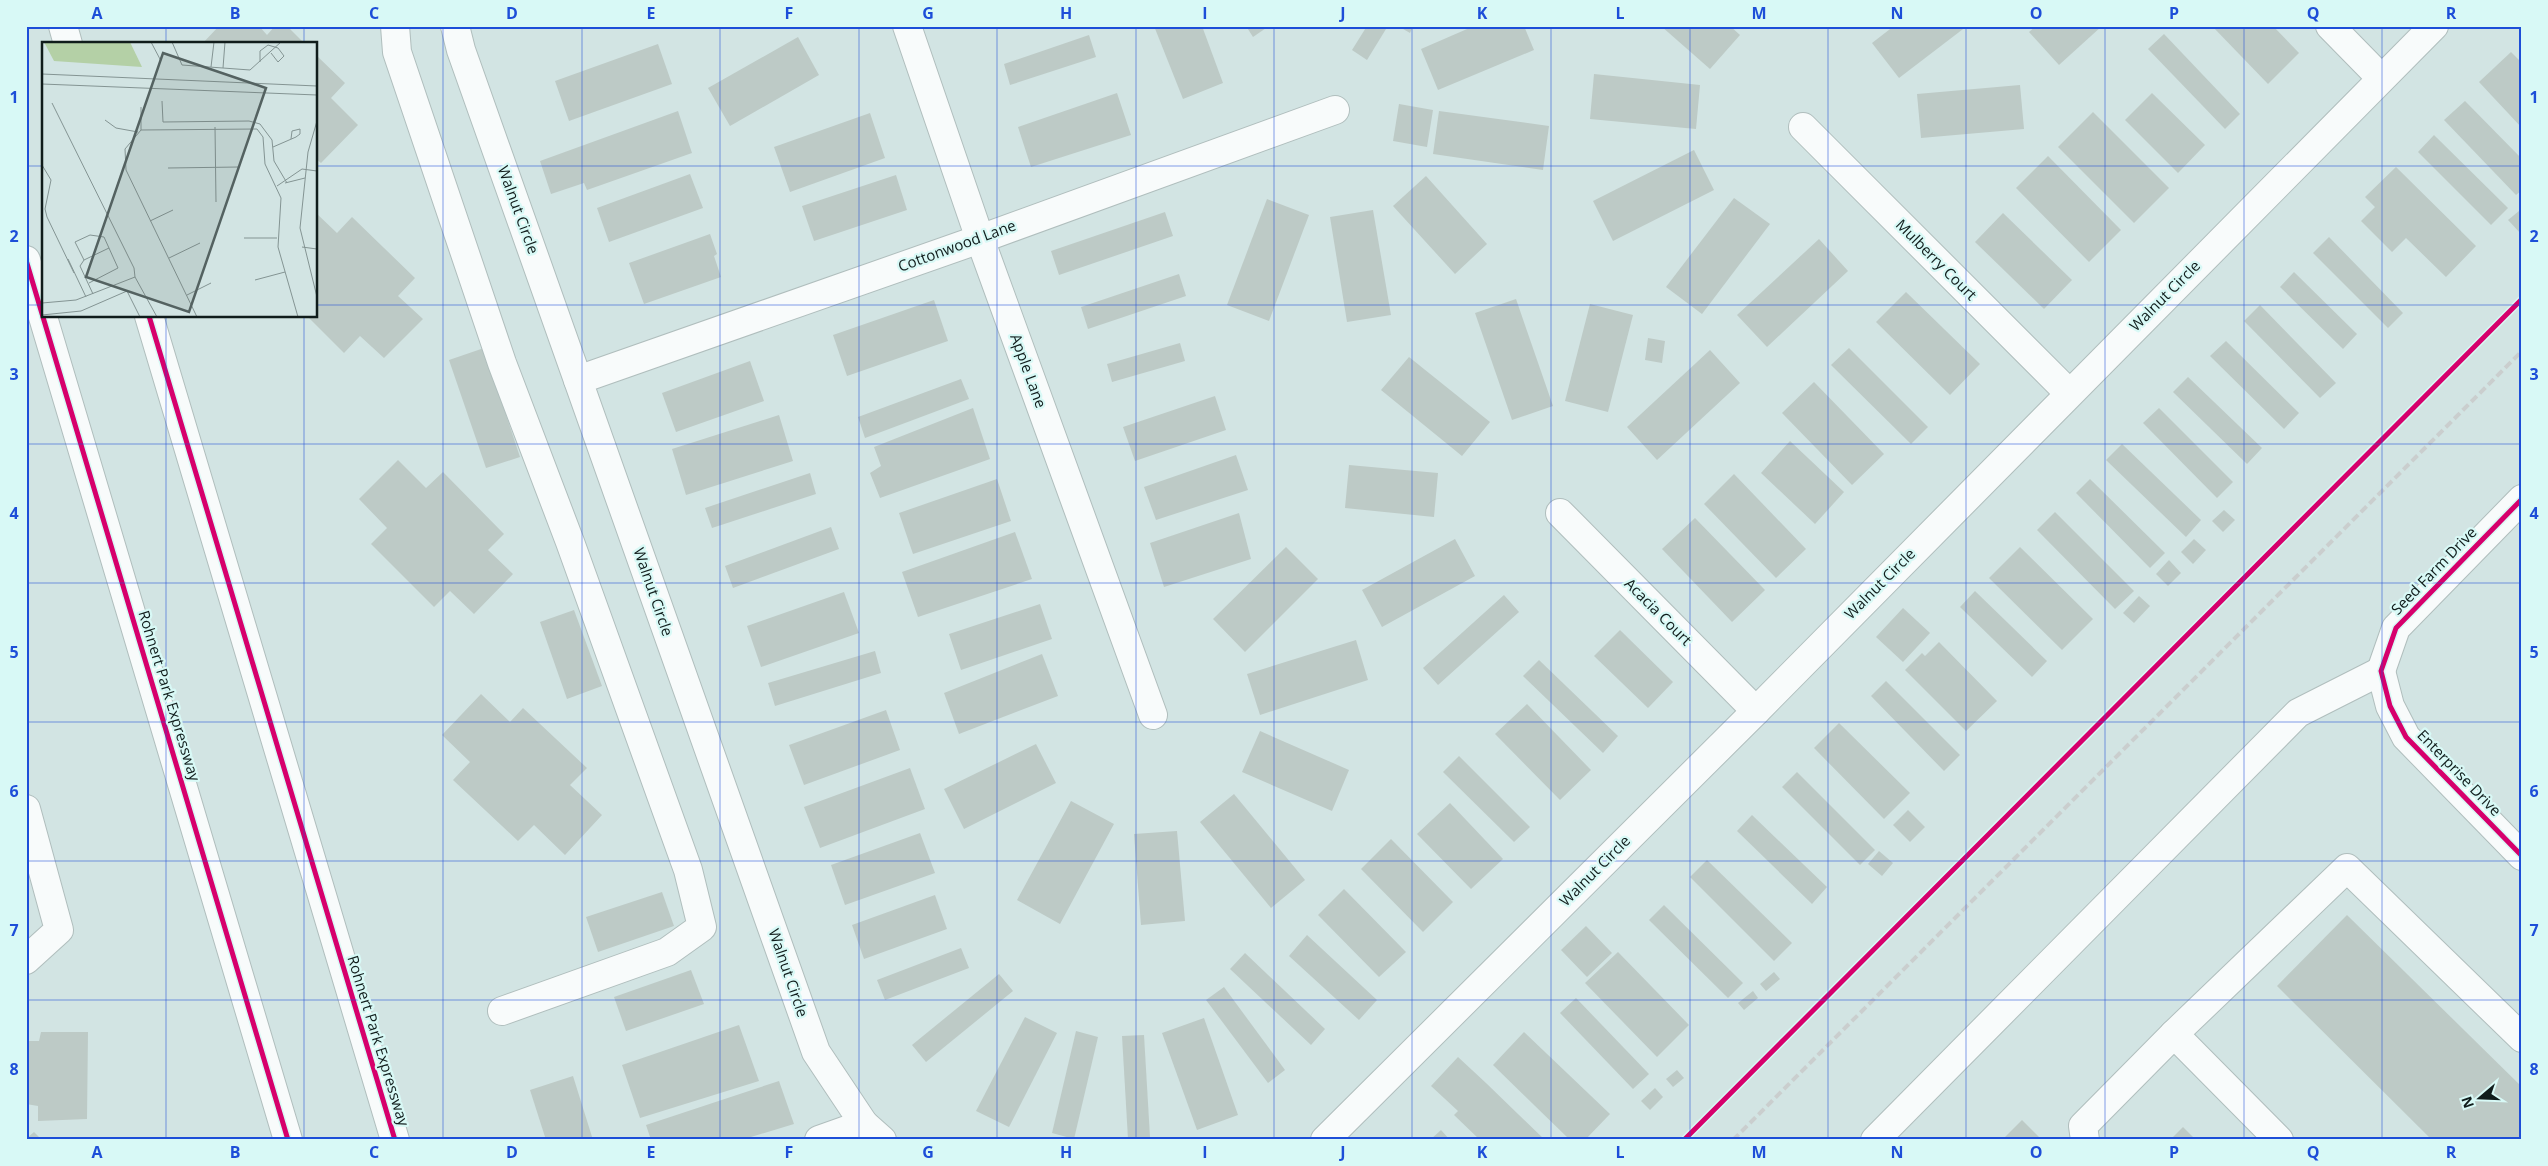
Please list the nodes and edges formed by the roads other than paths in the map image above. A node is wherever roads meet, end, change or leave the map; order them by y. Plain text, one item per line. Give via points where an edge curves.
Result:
1 (63, 26) edge
2 (395, 26) edge
3 (455, 26) edge
4 (907, 26) edge
5 (2330, 26) edge
6 (2434, 26) edge
7 (67, 42) edge
8 (2381, 78) junction
9 (1335, 110) dead end
10 (1803, 127) dead end
11 (980, 239) junction
12 (26, 260) edge
13 (42, 314) edge
14 (43, 318) edge
15 (150, 318) edge
16 (578, 380) junction
17 (2069, 392) junction
18 (2522, 499) edge
19 (1560, 513) dead end
20 (2381, 670) junction
21 (1756, 711) junction
22 (1153, 714) dead end
23 (26, 809) edge
24 (2522, 856) edge
25 (26, 960) edge
26 (502, 1012) dead end
27 (2174, 1034) junction
28 (2522, 1038) edge
29 (873, 1132) edge
30 (288, 1140) edge
31 (394, 1140) edge
32 (819, 1140) edge
33 (1325, 1140) edge
34 (1875, 1140) edge
35 (2085, 1140) edge
36 (2279, 1140) edge

1 - 7 street
2 - 26 street via 397,52 499,353 688,870 702,927 667,952
3 - 16 street, Walnut Circle
4 - 11 street, Apple Lane
5 - 8 street
6 - 8 street, Walnut Circle
8 - 17 street, Walnut Circle
9 - 11 street, Cottonwood Lane
10 - 17 street, Mulberry Court
11 - 16 street, Cottonwood Lane
11 - 22 street, Apple Lane
12 - 13 street, Rohnert Park Expressway
14 - 30 street, Rohnert Park Expressway
15 - 31 street, Rohnert Park Expressway
16 - 29 street, Walnut Circle via 816,1052
17 - 21 street, Walnut Circle
18 - 20 street, Seed Farm Drive via 2396,628
19 - 21 street, Acacia Court
20 - 24 street, Enterprise Drive via 2390,706 2406,737
20 - 34 street via 2298,713
21 - 33 street, Walnut Circle
23 - 25 street via 59,930
27 - 28 street via 2347,868
27 - 35 street via 2083,1126
27 - 36 street
29 - 32 street

